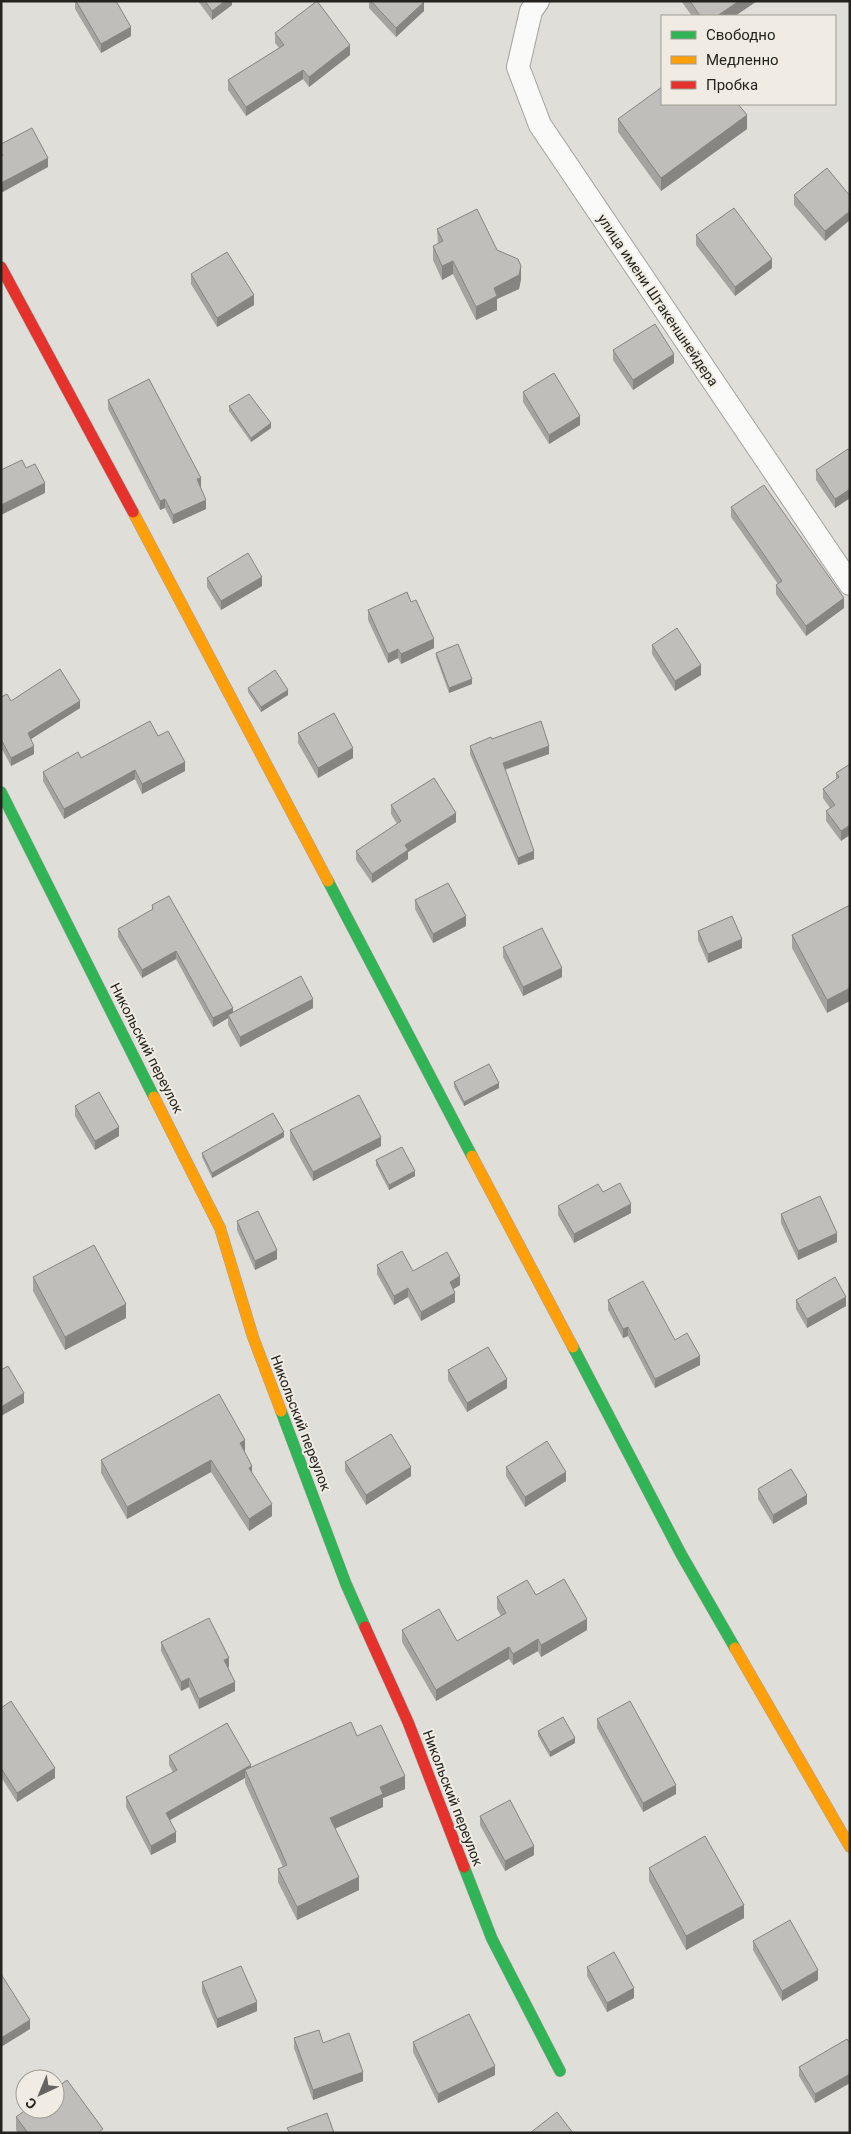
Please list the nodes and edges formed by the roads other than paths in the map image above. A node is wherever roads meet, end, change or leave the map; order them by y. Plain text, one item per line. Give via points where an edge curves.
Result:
1 (538, 1) edge
2 (1, 267) edge
3 (850, 584) edge
4 (1, 792) edge
5 (850, 1847) edge
6 (560, 2071) dead end

1 - 3 street, улица имени Штакеншнейдера via 531,11 518,67 540,125
2 - 5 street via 172,584 681,1554
4 - 6 street, Никольский переулок via 220,1228 253,1337 346,1584 408,1722 492,1939

